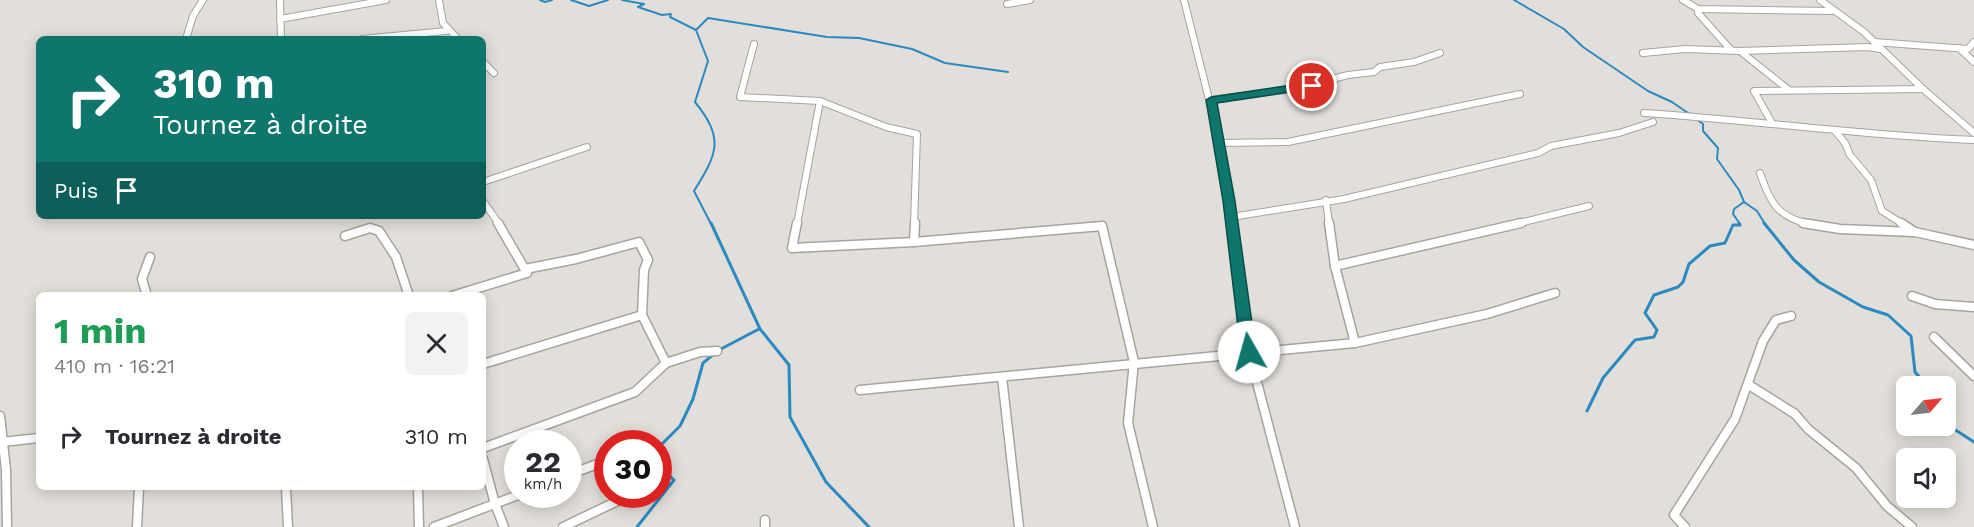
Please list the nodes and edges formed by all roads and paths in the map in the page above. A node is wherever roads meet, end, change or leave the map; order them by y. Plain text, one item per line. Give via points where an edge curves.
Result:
1 (203, 0) edge
2 (280, 0) edge
3 (386, 0) edge
4 (439, 0) edge
5 (1030, 0) edge
6 (1184, 0) edge
7 (1683, 0) edge
8 (1820, 0) edge
9 (1007, 4) dead end
10 (1698, 9) junction
11 (1831, 11) junction
12 (280, 19) junction
13 (446, 31) junction
14 (187, 36) edge
15 (280, 36) edge
16 (394, 36) edge
17 (454, 36) edge
18 (1874, 42) junction
19 (1974, 42) edge
20 (754, 44) dead end
21 (1959, 48) junction
22 (1880, 49) junction
23 (1731, 50) junction
24 (1740, 51) junction
25 (1440, 53) dead end
26 (1643, 53) dead end
27 (1974, 62) edge
28 (486, 65) edge
29 (494, 73) dead end
30 (1923, 89) junction
31 (1789, 90) junction
32 (1520, 94) dead end
33 (1211, 100) junction
34 (820, 102) junction
35 (1644, 113) dead end
36 (1653, 122) dead end
37 (1772, 123) junction
38 (1834, 131) junction
39 (1974, 133) edge
40 (1974, 140) edge
41 (1220, 143) junction
42 (586, 147) dead end
43 (1760, 173) dead end
44 (486, 181) edge
45 (1326, 200) junction
46 (486, 205) edge
47 (1589, 206) dead end
48 (1232, 220) junction
49 (1916, 232) junction
50 (345, 236) dead end
51 (914, 242) junction
52 (1974, 245) edge
53 (150, 257) dead end
54 (1335, 266) junction
55 (525, 269) junction
56 (146, 292) edge
57 (408, 292) edge
58 (465, 292) edge
59 (1555, 293) dead end
60 (1912, 296) dead end
61 (1974, 307) edge
62 (642, 315) junction
63 (1791, 316) dead end
64 (1934, 337) dead end
65 (1355, 343) junction
66 (717, 351) dead end
67 (1249, 352) junction
68 (1134, 362) junction
69 (486, 363) edge
70 (666, 363) junction
71 (1974, 376) edge
72 (1002, 377) junction
73 (1749, 385) junction
74 (860, 390) dead end
75 (0, 416) edge
76 (36, 438) edge
77 (2, 442) junction
78 (486, 447) edge
79 (486, 470) edge
80 (138, 490) edge
81 (285, 490) edge
82 (418, 490) edge
83 (504, 500) edge
84 (495, 504) junction
85 (603, 508) edge
86 (7, 527) edge
87 (136, 527) edge
88 (288, 527) edge
89 (419, 527) edge
90 (434, 527) edge
91 (504, 527) edge
92 (563, 527) edge
93 (1019, 527) edge
94 (1153, 527) edge
95 (1295, 527) edge
96 (1685, 527) edge
97 (1912, 527) edge

1 - 14 street
2 - 12 street
3 - 12 street
4 - 13 street
5 - 9 street
6 - 33 street
7 - 10 street
8 - 11 street
10 - 11 street
10 - 23 street
11 - 18 street
12 - 15 street
13 - 16 street
13 - 17 street
18 - 21 street
18 - 22 street
19 - 21 street via 1968,49
20 - 34 street via 740,97
21 - 27 street
22 - 24 street
22 - 30 street
23 - 24 street
23 - 26 street
24 - 31 street
25 - 33 street via 1293,90
28 - 29 street
30 - 31 street
30 - 39 street
31 - 37 street via 1754,91
32 - 41 street via 1288,142
33 - 41 street
34 - 51 street via 917,134
34 - 51 street via 792,248
35 - 37 street
36 - 45 street via 1551,146 1538,153
37 - 38 street
38 - 40 street
38 - 49 street via 1871,180 1882,211
41 - 48 street
42 - 44 street
43 - 49 street via 1776,208 1797,220 1838,230
45 - 48 street
45 - 54 street
46 - 55 street
47 - 54 street
48 - 67 street
49 - 52 street
50 - 57 street via 371,228 377,230 391,247
51 - 68 street via 1102,226
53 - 56 street via 142,279
54 - 65 street
55 - 58 street via 527,273
55 - 62 street via 639,242 648,260
59 - 65 street via 1488,314
60 - 61 street via 1935,304
62 - 69 street
62 - 70 street
63 - 73 street via 1776,320 1763,341
64 - 71 street
65 - 67 street
66 - 70 street
67 - 68 street
67 - 95 street
68 - 72 street
68 - 94 street via 1128,423
70 - 78 street via 635,392
72 - 74 street
72 - 93 street
73 - 96 street via 1735,419 1674,514
73 - 97 street via 1795,414 1856,468 1887,506
75 - 77 street
76 - 77 street
77 - 86 street
79 - 84 street
80 - 87 street
81 - 88 street
82 - 89 street
83 - 84 street
84 - 90 street
84 - 91 street
85 - 92 street

